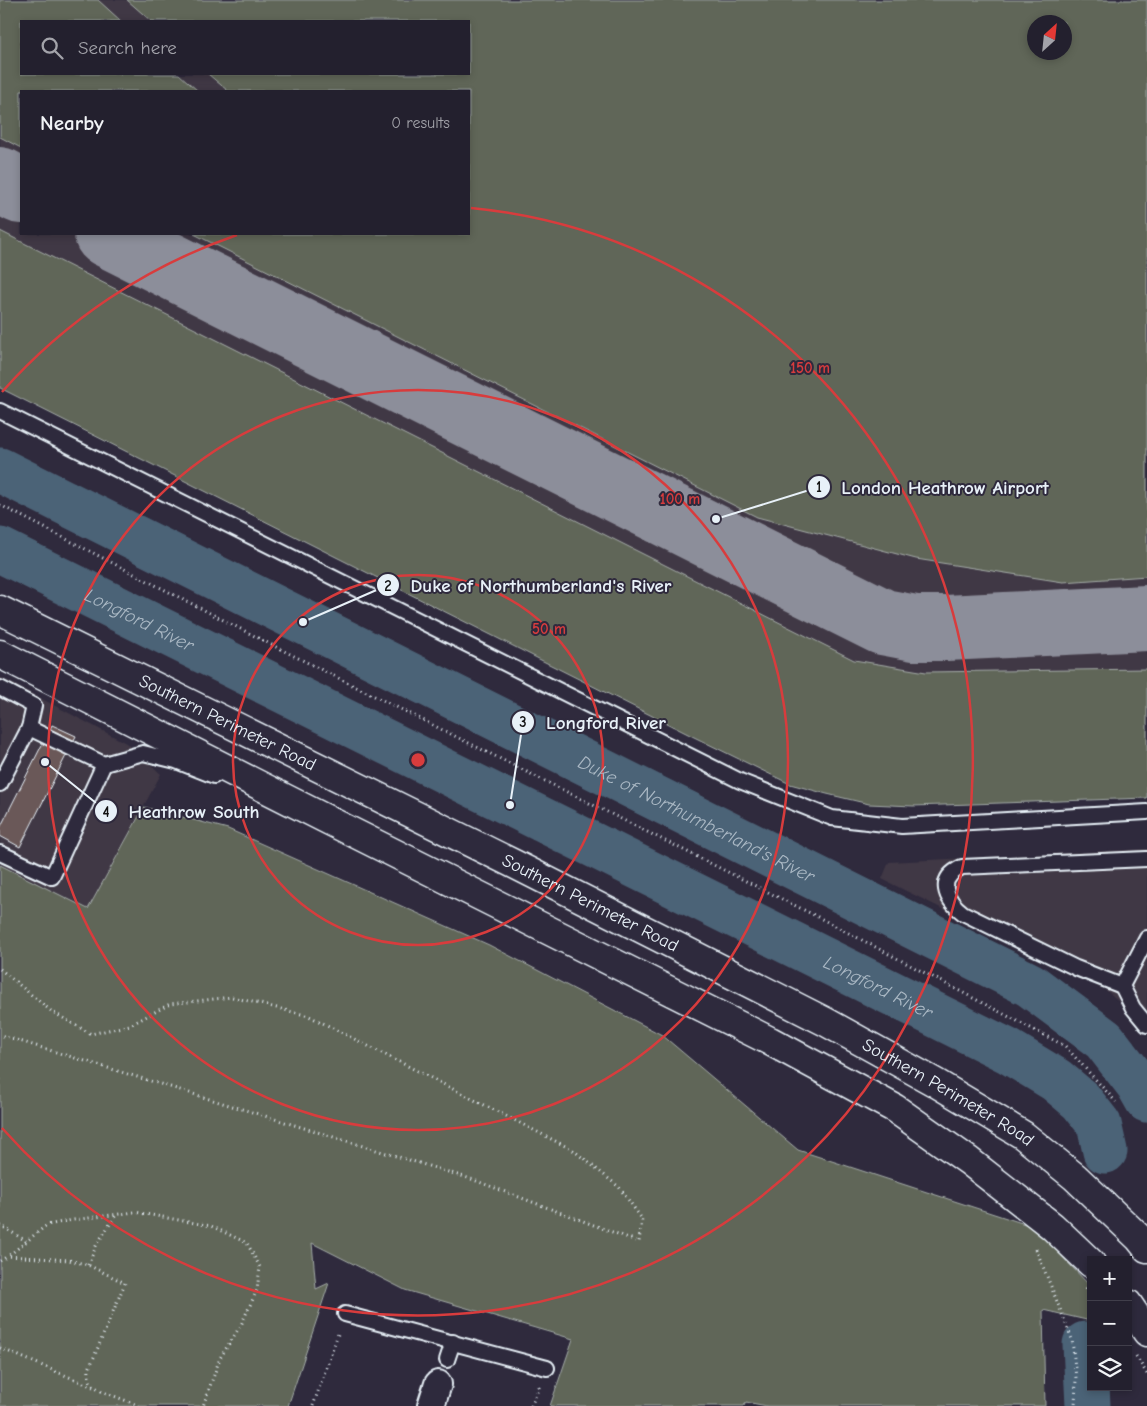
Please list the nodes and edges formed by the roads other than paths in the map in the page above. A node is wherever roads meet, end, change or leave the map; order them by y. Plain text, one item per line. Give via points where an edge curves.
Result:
1 (0, 411) edge
2 (0, 610) edge
3 (0, 654) edge
4 (0, 688) edge
5 (29, 728) junction
6 (104, 764) junction
7 (0, 784) edge
8 (1147, 812) edge
9 (324, 818) junction
10 (0, 853) edge
11 (1147, 859) edge
12 (1147, 938) edge
13 (1122, 986) junction
14 (1147, 1025) edge
15 (1147, 1248) edge
16 (1087, 1260) edge
17 (1132, 1310) edge
18 (345, 1314) road end
19 (1147, 1332) edge
20 (453, 1342) junction
21 (447, 1360) dead end
22 (547, 1368) dead end

1 - 8 lane via 740,781 832,818 902,826
2 - 15 street, Southern Perimeter Road via 531,872 826,1022 936,1083 1023,1135 1075,1177
3 - 9 street
4 - 5 lane via 34,706
5 - 6 lane
5 - 7 lane
6 - 9 lane via 143,753 176,761
6 - 10 lane via 52,877
9 - 16 street via 770,1041 894,1108 1014,1196 1052,1226
11 - 13 lane via 962,867 947,878 945,887 947,896 964,912 1076,968
12 - 13 lane
13 - 14 lane via 1133,1008
17 - 19 street
18 - 20 lane
20 - 21 lane
20 - 22 lane

